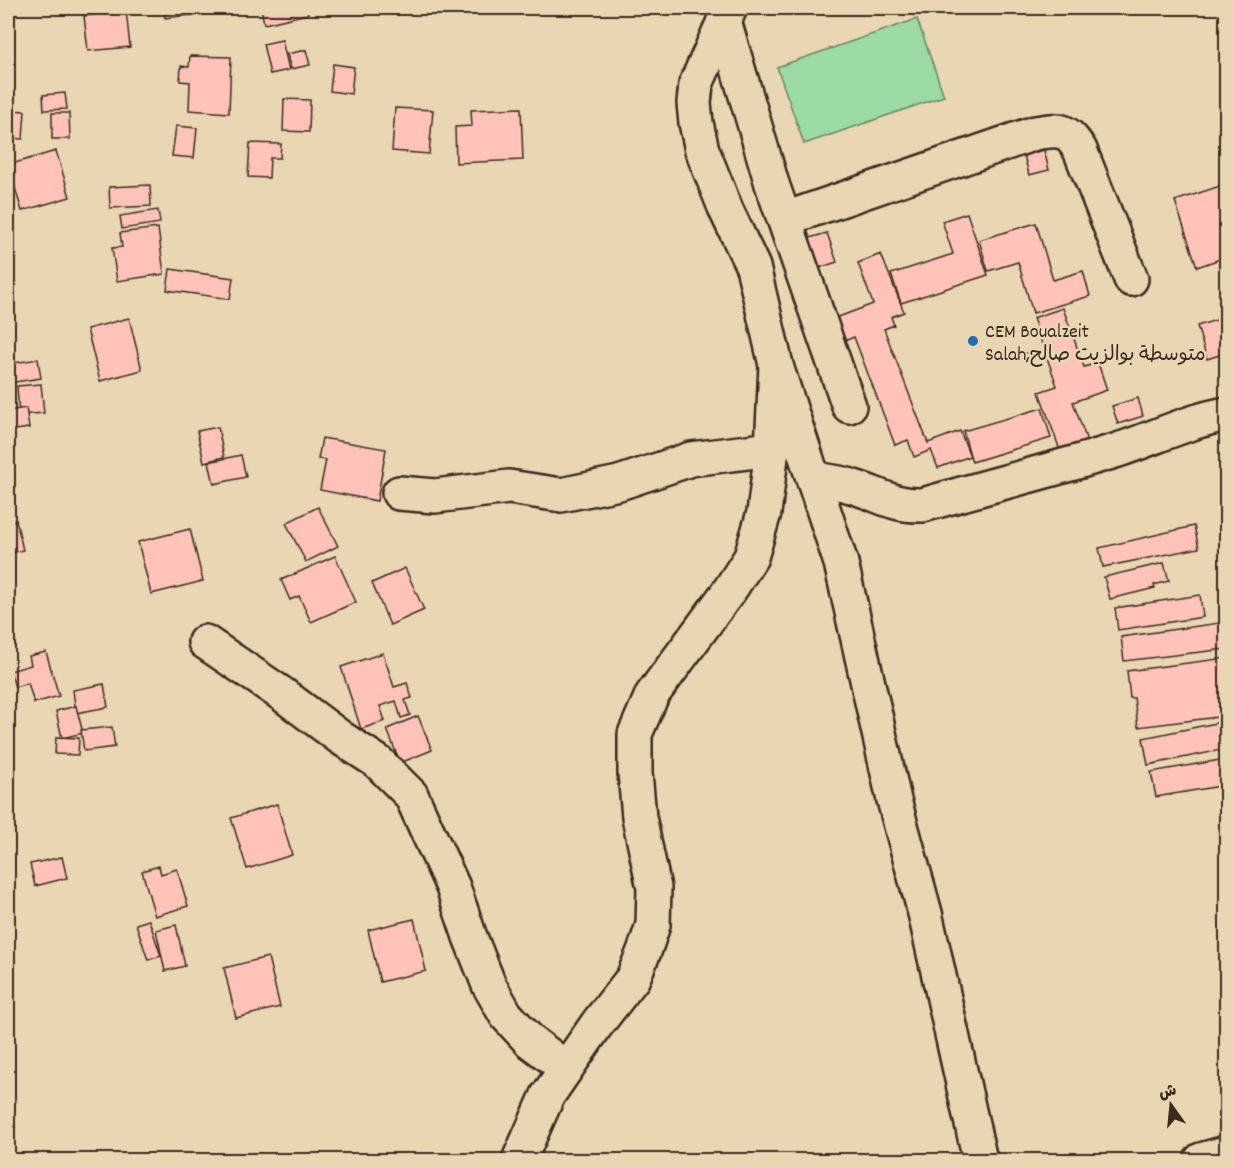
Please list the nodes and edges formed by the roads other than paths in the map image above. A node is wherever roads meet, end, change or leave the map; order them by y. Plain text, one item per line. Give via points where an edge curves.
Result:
1 (727, 14) edge
2 (785, 219) junction
3 (1131, 279) dead end
4 (776, 365) junction
5 (849, 406) dead end
6 (1227, 414) edge
7 (772, 449) junction
8 (814, 479) junction
9 (399, 493) dead end
10 (204, 642) dead end
11 (566, 1068) junction
12 (1227, 1153) edge
13 (519, 1161) edge
14 (980, 1161) edge
15 (1201, 1161) edge

1 - 2 street
1 - 4 street via 696,84 696,123 702,150 753,267
2 - 3 street via 1055,130 1071,136 1080,150
2 - 5 street
4 - 7 street
4 - 8 street
6 - 8 street via 1203,418 1102,455 923,505 890,502 850,485
7 - 9 street via 691,459 619,483 561,495 509,487 435,496
7 - 11 street via 764,513 751,557 652,695 635,734 639,817 654,888 653,925 633,978
8 - 14 street via 841,563
10 - 11 street via 378,762 411,795 453,887 489,985 506,1014 530,1041
11 - 13 street via 548,1095
12 - 15 street

